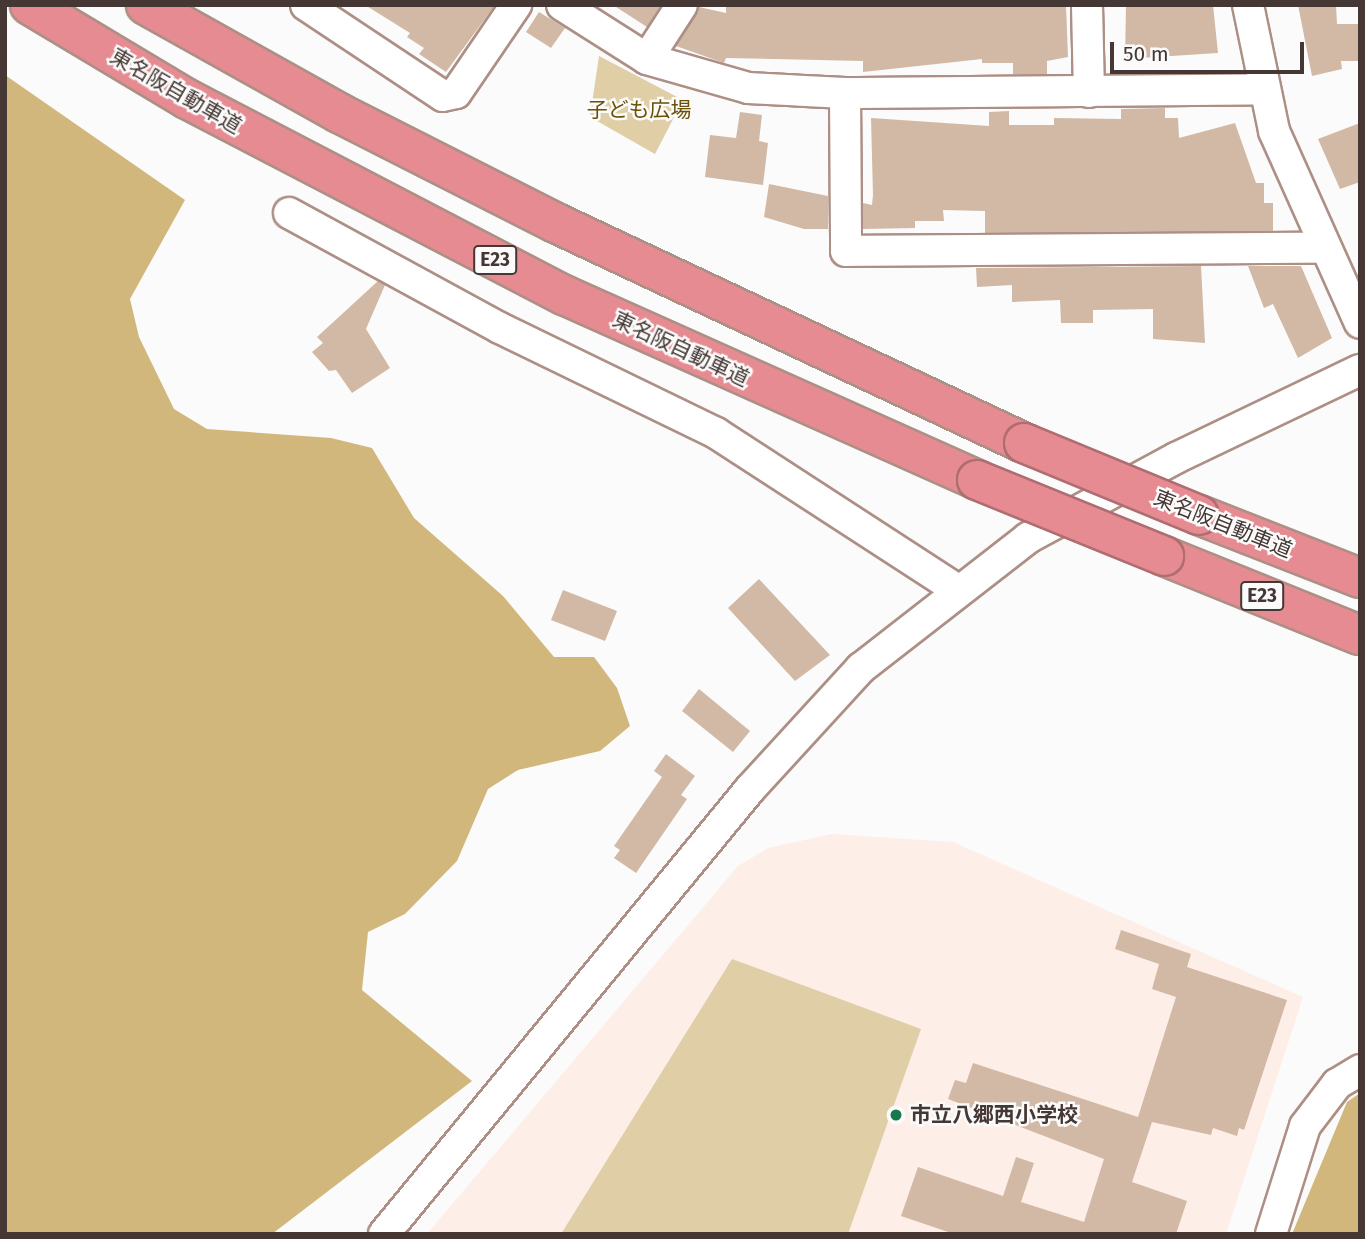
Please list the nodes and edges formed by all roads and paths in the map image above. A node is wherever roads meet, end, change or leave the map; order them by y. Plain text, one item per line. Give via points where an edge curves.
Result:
1 (30, 5) edge
2 (146, 5) edge
3 (306, 5) edge
4 (516, 5) edge
5 (562, 5) edge
6 (682, 5) edge
7 (1087, 5) edge
8 (1248, 5) edge
9 (648, 60) junction
10 (1262, 89) junction
11 (1088, 92) junction
12 (845, 93) junction
13 (289, 213) dead end
14 (1324, 248) junction
15 (1360, 323) edge
16 (1360, 370) edge
17 (1360, 578) edge
18 (958, 590) junction
19 (1360, 635) edge
20 (1360, 1070) edge
21 (384, 1234) edge
22 (1271, 1234) edge

1 - 19 highway, 東名阪自動車道 / E23, bridge via 199,105 564,295 976,481
2 - 17 highway, 東名阪自動車道 / E23, bridge via 339,113 556,223 1024,443
3 - 4 street via 443,96 456,93
5 - 9 street
6 - 9 street
7 - 11 street
8 - 10 street
9 - 12 street via 748,88
10 - 11 street
10 - 14 street via 1288,169
11 - 12 street
12 - 14 street via 846,251
13 - 18 street via 500,328 716,433
14 - 15 street
16 - 18 street via 1176,458 1028,538
18 - 21 street via 818,710
20 - 22 street via 1336,1084 1305,1126

